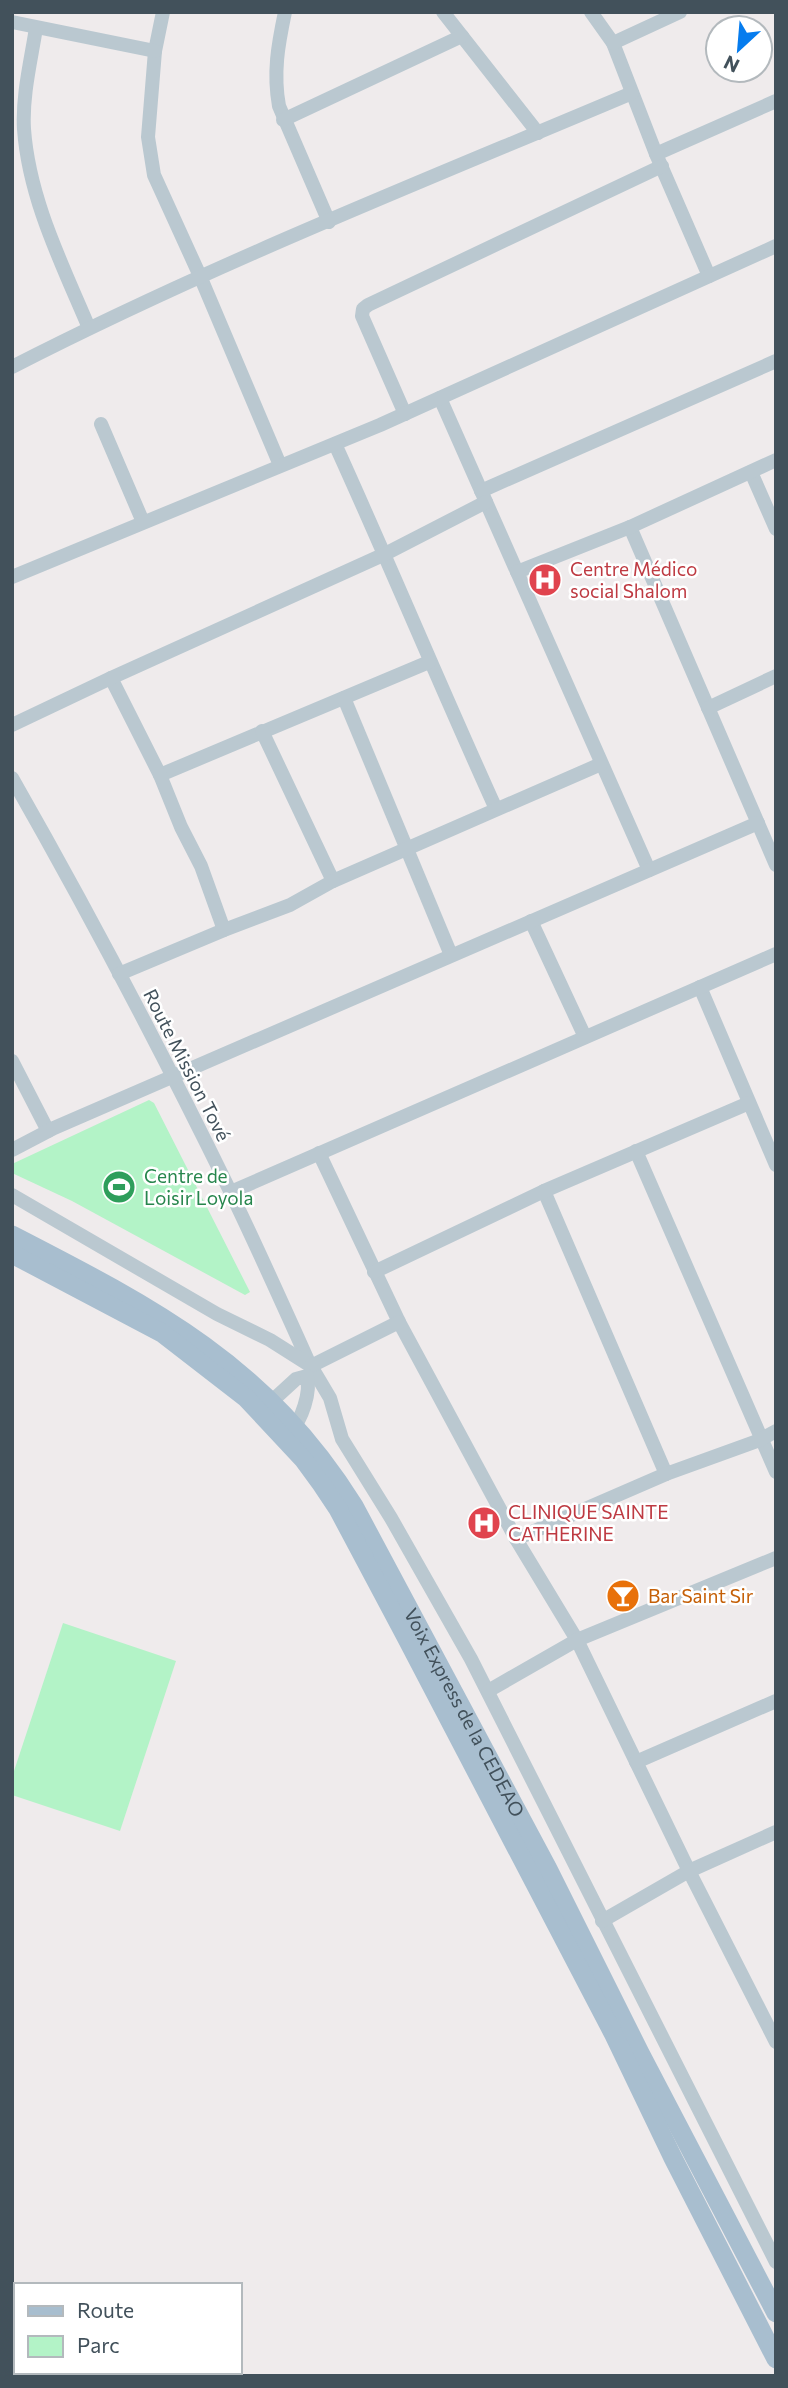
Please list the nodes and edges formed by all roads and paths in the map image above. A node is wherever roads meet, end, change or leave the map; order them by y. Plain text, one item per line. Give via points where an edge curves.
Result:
1 (163, 12) edge
2 (285, 12) edge
3 (443, 12) edge
4 (591, 12) edge
5 (680, 12) edge
6 (12, 22) edge
7 (36, 28) junction
8 (462, 36) junction
9 (613, 43) junction
10 (155, 51) junction
11 (632, 93) junction
12 (776, 101) edge
13 (18, 114) edge
14 (283, 120) junction
15 (538, 133) junction
16 (659, 160) junction
17 (329, 222) junction
18 (776, 246) edge
19 (200, 276) junction
20 (709, 276) junction
21 (89, 328) junction
22 (776, 361) edge
23 (12, 367) edge
24 (440, 398) junction
25 (405, 414) junction
26 (101, 424) dead end
27 (335, 444) junction
28 (776, 460) edge
29 (280, 465) junction
30 (751, 471) junction
31 (484, 496) junction
32 (143, 523) junction
33 (630, 527) junction
34 (776, 529) edge
35 (385, 554) junction
36 (517, 572) junction
37 (12, 577) edge
38 (429, 662) junction
39 (776, 676) edge
40 (111, 678) junction
41 (344, 698) junction
42 (708, 708) junction
43 (12, 725) edge
44 (262, 731) junction
45 (601, 764) junction
46 (160, 775) junction
47 (12, 778) edge
48 (496, 809) junction
49 (758, 823) junction
50 (406, 847) junction
51 (776, 865) edge
52 (649, 870) junction
53 (333, 881) junction
54 (531, 920) junction
55 (224, 930) junction
56 (776, 954) edge
57 (451, 955) junction
58 (119, 974) junction
59 (700, 987) junction
60 (585, 1037) junction
61 (12, 1061) edge
62 (172, 1078) junction
63 (749, 1103) junction
64 (48, 1130) junction
65 (12, 1150) edge
66 (636, 1151) junction
67 (319, 1153) junction
68 (776, 1165) edge
69 (544, 1191) junction
70 (231, 1192) junction
71 (12, 1195) edge
72 (12, 1235) edge
73 (12, 1254) edge
74 (374, 1272) junction
75 (399, 1322) junction
76 (309, 1371) junction
77 (272, 1401) junction
78 (776, 1431) edge
79 (289, 1432) junction
80 (760, 1440) junction
81 (776, 1472) edge
82 (666, 1474) junction
83 (516, 1539) junction
84 (776, 1558) edge
85 (577, 1640) junction
86 (488, 1691) junction
87 (776, 1701) edge
88 (636, 1762) junction
89 (502, 1802) junction
90 (776, 1832) edge
91 (689, 1871) junction
92 (602, 1921) junction
93 (776, 2042) edge
94 (775, 2258) edge
95 (753, 2268) junction
96 (776, 2313) edge
97 (776, 2359) edge

1 - 10 street
2 - 14 street via 275,61
3 - 8 street
4 - 9 street
5 - 9 street
6 - 7 street
7 - 10 street
7 - 13 street
8 - 14 street
8 - 15 street
9 - 11 street
10 - 19 street via 148,137 154,175
11 - 15 street
11 - 16 street
12 - 16 street
13 - 21 street via 44,219
14 - 17 street
15 - 17 street
16 - 20 street
16 - 25 street via 368,305 362,316
17 - 19 street
18 - 20 street
19 - 21 street
19 - 29 street
20 - 24 street
21 - 23 street
22 - 31 street
24 - 25 street
24 - 31 street
25 - 27 street
26 - 32 street
27 - 29 street
27 - 35 street
28 - 30 street
29 - 32 street
30 - 33 street
30 - 34 street
31 - 35 street
31 - 36 street
32 - 37 street
33 - 36 street
33 - 42 street
35 - 38 street
35 - 40 street
36 - 45 street
38 - 41 street
38 - 48 street
39 - 42 street
40 - 43 street
40 - 46 street
41 - 44 street
41 - 50 street
42 - 49 street
44 - 46 street
44 - 53 street
45 - 48 street
45 - 52 street
46 - 55 street
47 - 58 street, Route Mission Tové
48 - 50 street
49 - 51 street
49 - 52 street
50 - 53 street
50 - 57 street
52 - 54 street
53 - 55 street via 290,905
54 - 57 street
54 - 60 street
55 - 58 street
56 - 59 street
57 - 62 street
58 - 62 street, Route Mission Tové
59 - 60 street
59 - 63 street
60 - 67 street
61 - 64 street
62 - 64 street
62 - 70 street, Route Mission Tové
63 - 66 street
63 - 68 street
64 - 65 street
66 - 69 street
66 - 80 street
67 - 70 street
67 - 74 street
69 - 74 street
69 - 82 street
70 - 76 street, Route Mission Tové
71 - 76 street via 270,1340
72 - 77 main road via 183,1329
73 - 79 main road via 162,1333
74 - 75 street
75 - 76 street
75 - 83 street
76 - 77 street
76 - 79 street via 310,1387
76 - 86 street, Route Mission Tové via 330,1398 342,1439
77 - 79 main road
78 - 80 street
79 - 89 main road via 338,1509
80 - 81 street
80 - 82 street
82 - 83 street
83 - 85 street
84 - 85 street
85 - 86 street
85 - 88 street
86 - 92 street, Route Mission Tové
87 - 88 street
88 - 91 street
89 - 95 main road, Voix Express de la CEDEAO via 548,1869
89 - 97 main road via 673,2158
90 - 91 street
91 - 92 street
91 - 93 street
92 - 94 street, Route Mission Tové
94 - 95 street
95 - 96 main road, Voix Express de la CEDEAO

